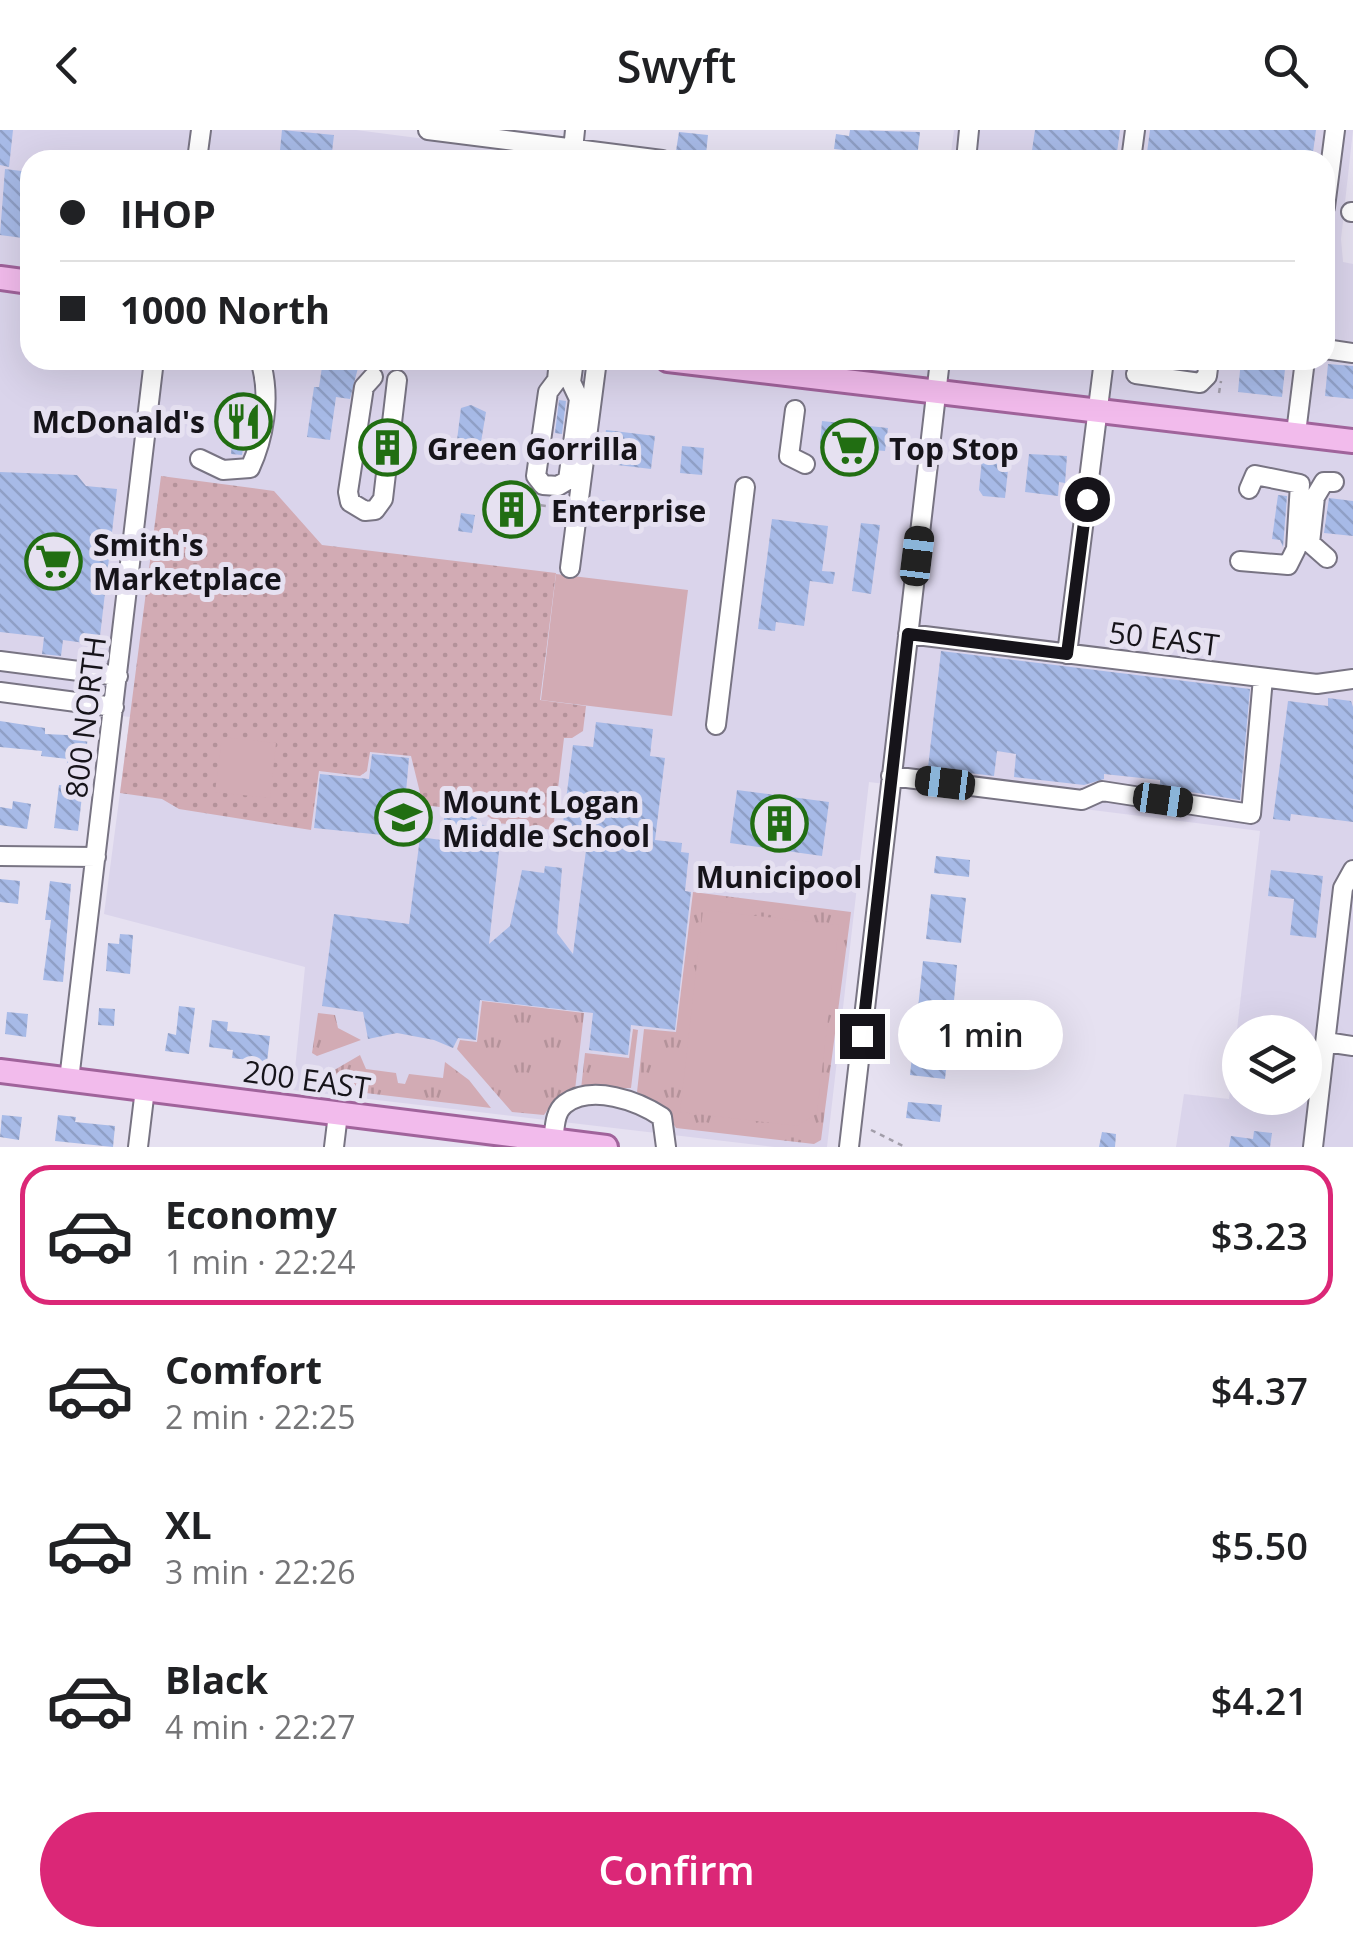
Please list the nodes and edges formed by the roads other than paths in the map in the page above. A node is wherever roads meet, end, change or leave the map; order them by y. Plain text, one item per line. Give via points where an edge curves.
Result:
1 (428, 130) edge
2 (574, 146) edge
3 (599, 150) edge
4 (153, 370) edge
5 (263, 370) edge
6 (558, 370) edge
7 (572, 370) edge
8 (596, 370) edge
9 (815, 370) edge
10 (939, 370) edge
11 (1103, 370) edge
12 (1207, 370) edge
13 (1304, 370) edge
14 (1136, 374) dead end
15 (373, 377) dead end
16 (398, 380) dead end
17 (936, 389) junction
18 (1098, 409) junction
19 (795, 410) dead end
20 (1296, 434) junction
21 (1353, 441) edge
22 (200, 459) dead end
23 (805, 464) dead end
24 (1334, 482) dead end
25 (745, 487) dead end
26 (1249, 489) dead end
27 (1327, 558) dead end
28 (1240, 560) dead end
29 (570, 568) dead end
30 (908, 634) junction
31 (1067, 654) junction
32 (0, 661) edge
33 (118, 676) junction
34 (1263, 678) junction
35 (1353, 679) edge
36 (0, 692) edge
37 (114, 707) junction
38 (716, 726) dead end
39 (892, 776) junction
40 (0, 856) edge
41 (96, 857) junction
42 (1353, 870) edge
43 (1326, 1042) junction
44 (1353, 1046) edge
45 (0, 1072) edge
46 (69, 1080) junction
47 (145, 1089) junction
48 (338, 1114) junction
49 (553, 1141) junction
50 (513, 1142) edge
51 (138, 1147) edge
52 (334, 1147) edge
53 (606, 1147) edge
54 (666, 1147) edge
55 (849, 1147) edge
56 (1314, 1147) edge

1 - 2 street
2 - 3 street
4 - 33 street, 800 NORTH
5 - 22 street via 260,446 250,468 223,470
6 - 7 street via 536,476 543,486 568,480 579,398
8 - 29 street
9 - 17 main road
10 - 17 street
11 - 18 street
12 - 14 street via 1200,383
13 - 20 street
15 - 16 street via 364,386 348,492 350,502 365,511 383,498
17 - 18 main road
17 - 30 street
18 - 20 main road
18 - 31 street
19 - 23 street via 789,456
20 - 21 main road
24 - 27 street via 1324,482 1314,497 1310,544
25 - 38 street
26 - 28 street via 1255,475 1300,484 1296,549 1288,565
30 - 31 street, 50 EAST
30 - 39 street
31 - 34 street, 50 EAST
32 - 33 street
33 - 37 street, 800 NORTH
34 - 35 street, 50 EAST via 1317,684
34 - 39 street via 1251,814 1102,791 1082,800
36 - 37 street
37 - 41 street, 800 NORTH
39 - 55 street
40 - 41 street
41 - 46 street, 800 NORTH
42 - 43 street via 1343,888
43 - 44 street
43 - 56 street
45 - 46 main road, 200 EAST
46 - 47 main road, 200 EAST
47 - 48 main road, 200 EAST
47 - 51 street
48 - 50 main road, 200 EAST
48 - 52 street
49 - 50 main road, 200 EAST
49 - 53 main road, 200 EAST
49 - 54 street via 564,1104 611,1097 662,1116

